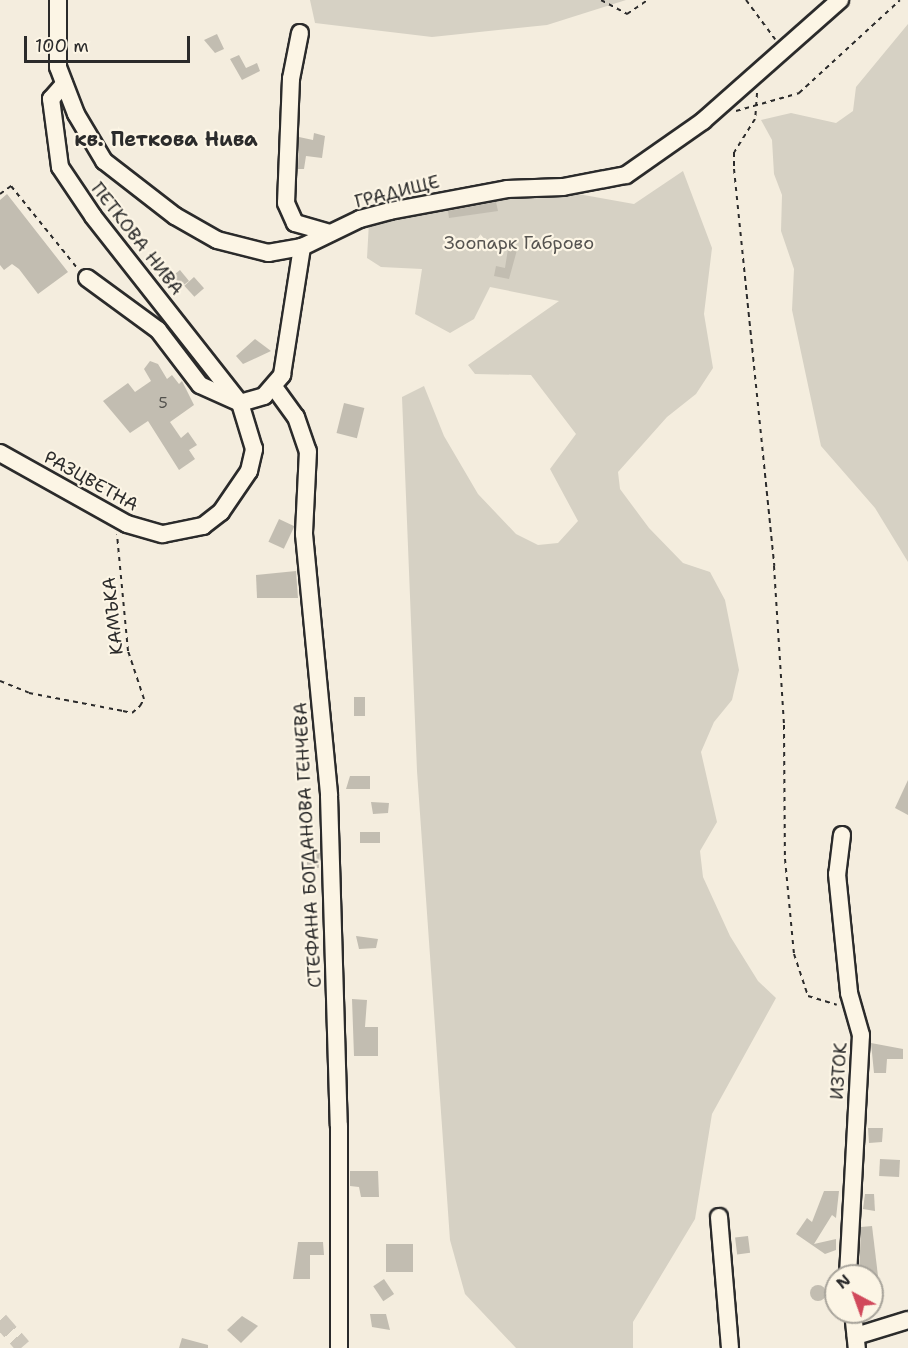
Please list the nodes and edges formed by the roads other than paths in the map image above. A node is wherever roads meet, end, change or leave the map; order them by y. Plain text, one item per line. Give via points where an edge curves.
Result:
1 (58, 0) edge
2 (840, 0) edge
3 (300, 33) dead end
4 (64, 84) junction
5 (330, 233) junction
6 (302, 247) junction
7 (87, 278) road end
8 (274, 387) junction
9 (240, 403) junction
10 (0, 453) edge
11 (842, 835) dead end
12 (719, 1217) dead end
13 (849, 1264) edge
14 (908, 1320) edge
15 (855, 1324) edge
16 (857, 1342) edge
17 (339, 1348) edge
18 (730, 1348) edge

1 - 4 street, ГРАДИЩЕ via 56,44
2 - 5 street, ГРАДИЩЕ via 681,139 626,175 605,182 469,195 360,219
3 - 5 street via 291,79 286,203 295,223
4 - 6 street, ГРАДИЩЕ via 104,161 141,193 217,240 246,250 268,253
4 - 9 street, ПЕТКОВА НИВА via 51,99 60,167 79,198
5 - 6 street, ГРАДИЩЕ
6 - 8 street via 282,375
7 - 9 street via 158,330 200,385
8 - 9 street
8 - 17 street, СТЕФАНА БОГДАНОВА ГЕНЧЕВА via 296,417 308,451 304,534 329,796 339,1126
9 - 10 street, РАЗЦВЕТНА via 254,449 249,471 221,512 203,526 180,533 146,532
11 - 13 street, ИЗТОК via 837,874 853,1007 861,1035
12 - 18 street
14 - 16 street
15 - 16 street

